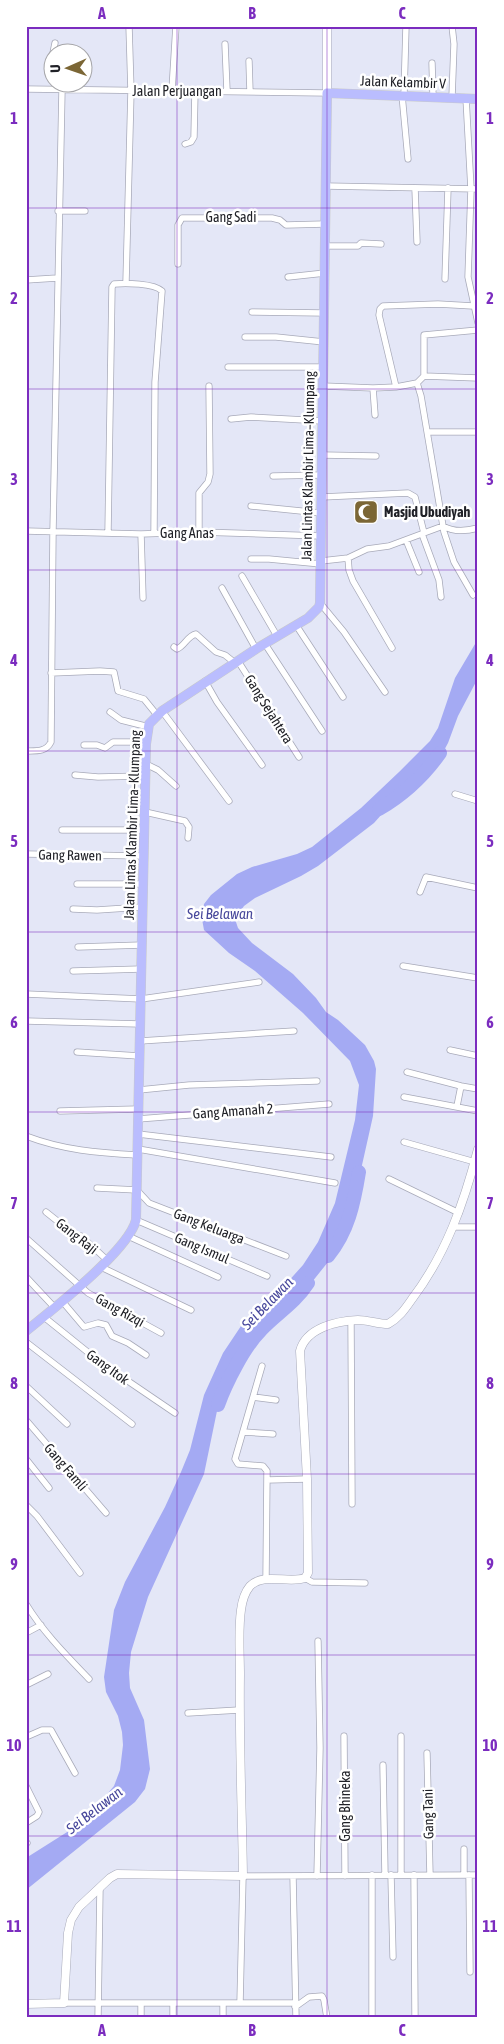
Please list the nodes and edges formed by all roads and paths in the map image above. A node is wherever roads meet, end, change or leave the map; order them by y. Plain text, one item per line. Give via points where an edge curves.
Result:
1 (129, 26) edge
2 (176, 26) edge
3 (327, 26) edge
4 (406, 26) edge
5 (452, 26) edge
6 (225, 44) dead end
7 (249, 61) dead end
8 (432, 63) dead end
9 (26, 89) edge
10 (42, 89) edge
11 (92, 90) edge
12 (172, 90) junction
13 (131, 91) junction
14 (195, 91) junction
15 (227, 91) junction
16 (62, 92) edge
17 (250, 92) junction
18 (327, 94) junction
19 (402, 95) junction
20 (433, 96) junction
21 (452, 97) junction
22 (466, 98) junction
23 (478, 99) edge
24 (184, 144) dead end
25 (408, 160) dead end
26 (326, 186) junction
27 (415, 188) junction
28 (448, 188) junction
29 (474, 189) edge
30 (58, 210) junction
31 (85, 211) dead end
32 (325, 224) junction
33 (417, 242) dead end
34 (380, 244) dead end
35 (325, 246) junction
36 (178, 264) dead end
37 (324, 273) junction
38 (288, 277) dead end
39 (57, 278) junction
40 (445, 278) dead end
41 (26, 280) edge
42 (126, 282) junction
43 (473, 306) junction
44 (252, 312) dead end
45 (324, 314) junction
46 (478, 323) edge
47 (478, 330) edge
48 (245, 337) dead end
49 (324, 342) junction
50 (228, 366) dead end
51 (323, 367) junction
52 (424, 376) junction
53 (478, 378) edge
54 (416, 383) junction
55 (209, 386) dead end
56 (323, 386) junction
57 (396, 387) junction
58 (373, 388) junction
59 (375, 415) dead end
60 (231, 419) dead end
61 (322, 422) junction
62 (428, 432) junction
63 (478, 432) edge
64 (322, 455) junction
65 (376, 456) dead end
66 (322, 475) junction
67 (273, 476) dead end
68 (322, 496) junction
69 (251, 506) dead end
70 (321, 513) junction
71 (443, 526) junction
72 (478, 528) edge
73 (26, 531) edge
74 (53, 531) junction
75 (108, 532) junction
76 (199, 532) junction
77 (154, 533) junction
78 (141, 534) junction
79 (423, 534) junction
80 (321, 536) junction
81 (406, 540) junction
82 (348, 558) junction
83 (251, 559) dead end
84 (321, 562) junction
85 (419, 572) dead end
86 (242, 576) dead end
87 (222, 588) dead end
88 (473, 595) dead end
89 (143, 598) dead end
90 (441, 598) dead end
91 (320, 603) junction
92 (296, 625) junction
93 (278, 636) junction
94 (265, 644) junction
95 (174, 647) dead end
96 (392, 648) dead end
97 (256, 649) junction
98 (237, 662) junction
99 (51, 673) junction
100 (205, 681) junction
101 (385, 692) dead end
102 (343, 697) dead end
103 (110, 712) dead end
104 (159, 713) junction
105 (149, 727) junction
106 (322, 731) dead end
107 (146, 742) junction
108 (84, 745) dead end
109 (26, 751) edge
110 (299, 757) dead end
111 (146, 764) junction
112 (262, 765) dead end
113 (76, 775) dead end
114 (145, 776) junction
115 (176, 786) dead end
116 (455, 794) dead end
117 (229, 801) dead end
118 (478, 801) edge
119 (145, 812) junction
120 (62, 830) dead end
121 (144, 830) junction
122 (188, 838) dead end
123 (26, 854) edge
124 (144, 856) junction
125 (77, 884) dead end
126 (143, 884) junction
127 (478, 888) edge
128 (420, 892) dead end
129 (142, 907) junction
130 (73, 909) dead end
131 (142, 945) junction
132 (78, 947) dead end
133 (403, 966) dead end
134 (141, 969) junction
135 (73, 972) dead end
136 (478, 978) edge
137 (259, 982) dead end
138 (26, 994) edge
139 (140, 1000) junction
140 (26, 1021) edge
141 (140, 1024) junction
142 (294, 1031) dead end
143 (140, 1041) junction
144 (450, 1050) dead end
145 (77, 1052) dead end
146 (139, 1056) junction
147 (478, 1056) edge
148 (408, 1072) dead end
149 (316, 1081) dead end
150 (461, 1086) junction
151 (478, 1089) edge
152 (139, 1090) junction
153 (404, 1097) dead end
154 (329, 1104) dead end
155 (458, 1106) junction
156 (60, 1111) dead end
157 (478, 1111) edge
158 (138, 1114) junction
159 (138, 1134) junction
160 (26, 1136) edge
161 (404, 1142) dead end
162 (478, 1149) edge
163 (138, 1152) junction
164 (331, 1157) dead end
165 (474, 1162) junction
166 (389, 1179) dead end
167 (335, 1183) dead end
168 (97, 1188) dead end
169 (137, 1190) junction
170 (46, 1212) dead end
171 (459, 1213) junction
172 (136, 1220) junction
173 (453, 1227) junction
174 (478, 1227) edge
175 (128, 1236) junction
176 (26, 1238) edge
177 (286, 1256) dead end
178 (104, 1264) junction
179 (267, 1276) dead end
180 (26, 1277) edge
181 (218, 1277) dead end
182 (80, 1285) junction
183 (62, 1301) junction
184 (55, 1308) junction
185 (191, 1310) dead end
186 (44, 1317) junction
187 (351, 1321) junction
188 (26, 1331) edge
189 (161, 1333) dead end
190 (26, 1342) edge
191 (146, 1355) dead end
192 (262, 1366) dead end
193 (26, 1386) edge
194 (253, 1397) junction
195 (276, 1400) dead end
196 (175, 1413) dead end
197 (26, 1420) edge
198 (67, 1424) dead end
199 (132, 1424) dead end
200 (243, 1432) junction
201 (273, 1434) dead end
202 (26, 1459) edge
203 (266, 1480) junction
204 (307, 1480) junction
205 (48, 1488) dead end
206 (352, 1504) dead end
207 (26, 1505) edge
208 (106, 1514) dead end
209 (80, 1573) dead end
210 (305, 1578) junction
211 (266, 1579) junction
212 (365, 1583) dead end
213 (26, 1604) edge
214 (41, 1625) junction
215 (26, 1633) edge
216 (318, 1641) dead end
217 (48, 1674) dead end
218 (89, 1679) dead end
219 (26, 1685) edge
220 (239, 1710) junction
221 (188, 1713) dead end
222 (344, 1736) dead end
223 (401, 1736) dead end
224 (26, 1737) edge
225 (427, 1753) dead end
226 (383, 1765) dead end
227 (75, 1774) dead end
228 (26, 1786) edge
229 (26, 1823) edge
230 (464, 1849) dead end
231 (372, 1875) junction
232 (388, 1875) junction
233 (401, 1875) junction
234 (414, 1875) junction
235 (430, 1875) junction
236 (467, 1875) junction
237 (478, 1875) edge
238 (243, 1876) junction
239 (294, 1876) junction
240 (317, 1876) junction
241 (345, 1876) junction
242 (100, 1888) junction
243 (393, 1957) dead end
244 (470, 1972) dead end
245 (64, 2003) junction
246 (173, 2003) junction
247 (223, 2003) junction
248 (240, 2003) junction
249 (26, 2004) edge
250 (98, 2004) junction
251 (141, 2004) junction
252 (295, 2005) junction
253 (98, 2018) edge
254 (141, 2018) edge
255 (173, 2018) edge
256 (223, 2018) edge
257 (296, 2018) edge
258 (327, 2018) edge
259 (372, 2018) edge
260 (415, 2018) edge

1 - 13 street
2 - 12 street
3 - 18 street
4 - 19 street
5 - 21 street
6 - 15 street
7 - 17 street
8 - 20 street
9 - 10 street, Jalan Perjuangan
11 - 13 street, Jalan Perjuangan
12 - 13 street, Jalan Perjuangan
12 - 14 street, Jalan Perjuangan
13 - 42 street
14 - 15 street, Jalan Perjuangan
14 - 24 street via 194,137
15 - 17 street, Jalan Perjuangan
16 - 30 street
17 - 18 street, Jalan Perjuangan
18 - 19 main road, Jalan Kelambir V
18 - 26 main road, Jalan Lintas Klambir Lima–Klumpang
19 - 20 main road, Jalan Kelambir V
19 - 25 street
20 - 21 main road, Jalan Kelambir V
21 - 22 main road, Jalan Kelambir V
22 - 23 main road, Jalan Kelambir V
22 - 29 street
26 - 27 street
26 - 32 main road, Jalan Lintas Klambir Lima–Klumpang
27 - 28 street
27 - 33 street
28 - 29 street
28 - 40 street
29 - 43 street via 468,277
30 - 31 street
30 - 39 street
32 - 35 main road, Jalan Lintas Klambir Lima–Klumpang
32 - 36 street, Gang Sadi via 286,225 272,218 182,218 178,225
34 - 35 street
35 - 37 main road, Jalan Lintas Klambir Lima–Klumpang
37 - 38 street
37 - 45 main road, Jalan Lintas Klambir Lima–Klumpang
39 - 41 street
39 - 74 street
42 - 75 street via 114,284 112,290
42 - 77 street via 157,287 162,291 155,382
43 - 46 street
43 - 57 street via 390,305 380,309
44 - 45 street
45 - 49 main road, Jalan Lintas Klambir Lima–Klumpang
47 - 52 street via 424,335
48 - 49 street
49 - 51 main road, Jalan Lintas Klambir Lima–Klumpang
50 - 51 street
51 - 56 main road, Jalan Lintas Klambir Lima–Klumpang
52 - 53 street
52 - 54 street
54 - 57 street
54 - 62 street
55 - 76 street via 210,474 199,493
56 - 58 street
56 - 61 main road, Jalan Lintas Klambir Lima–Klumpang
57 - 58 street
58 - 59 street
60 - 61 street via 250,417
61 - 64 main road, Jalan Lintas Klambir Lima–Klumpang
62 - 63 street
62 - 71 street
64 - 65 street
64 - 66 main road, Jalan Lintas Klambir Lima–Klumpang
66 - 67 street
66 - 68 main road, Jalan Lintas Klambir Lima–Klumpang
68 - 70 main road, Jalan Lintas Klambir Lima–Klumpang
68 - 79 street via 408,493 415,497
69 - 70 street
70 - 80 main road, Jalan Lintas Klambir Lima–Klumpang
71 - 72 street via 466,530
71 - 79 street
71 - 88 street via 454,562
73 - 74 street, Gang Anas
74 - 75 street, Gang Anas
74 - 99 street
75 - 78 street, Gang Anas
76 - 77 street, Gang Anas
76 - 80 street, Gang Anas
77 - 78 street, Gang Anas
78 - 89 street
79 - 81 street
79 - 90 street via 439,580
80 - 84 main road, Jalan Lintas Klambir Lima–Klumpang
81 - 82 street via 385,547 367,548
81 - 85 street
82 - 84 street
82 - 96 street via 353,581
83 - 84 street
84 - 91 main road, Jalan Lintas Klambir Lima–Klumpang
86 - 93 street
87 - 97 street
91 - 92 main road, Jalan Lintas Klambir Lima–Klumpang via 313,613
91 - 101 street
92 - 93 main road, Jalan Lintas Klambir Lima–Klumpang
92 - 102 street
93 - 94 main road, Jalan Lintas Klambir Lima–Klumpang
94 - 97 main road, Jalan Lintas Klambir Lima–Klumpang
94 - 106 street
95 - 98 street via 180,648 191,635 196,634 214,652
97 - 98 main road, Jalan Lintas Klambir Lima–Klumpang
98 - 100 main road, Jalan Lintas Klambir Lima–Klumpang
98 - 110 street, Gang Sejahtera
99 - 104 street via 114,672 118,691 144,699
99 - 109 street via 51,742 41,751
100 - 104 main road, Jalan Lintas Klambir Lima–Klumpang
100 - 112 street
103 - 105 street via 121,720
104 - 105 main road, Jalan Lintas Klambir Lima–Klumpang
104 - 117 street
105 - 107 main road, Jalan Lintas Klambir Lima–Klumpang
107 - 108 street via 113,742 105,748
107 - 111 main road, Jalan Lintas Klambir Lima–Klumpang
111 - 114 main road, Jalan Lintas Klambir Lima–Klumpang
111 - 115 street
113 - 114 street
114 - 119 main road, Jalan Lintas Klambir Lima–Klumpang
116 - 118 street
119 - 121 main road, Jalan Lintas Klambir Lima–Klumpang
119 - 122 street via 185,821 189,827
120 - 121 street
121 - 124 main road, Jalan Lintas Klambir Lima–Klumpang
123 - 124 street, Gang Rawen
124 - 126 main road, Jalan Lintas Klambir Lima–Klumpang
125 - 126 street
126 - 129 main road, Jalan Lintas Klambir Lima–Klumpang
127 - 128 street via 426,877
129 - 130 street
129 - 131 main road, Jalan Lintas Klambir Lima–Klumpang
131 - 132 street
131 - 134 main road, Jalan Lintas Klambir Lima–Klumpang
133 - 136 street
134 - 135 street
134 - 139 main road, Jalan Lintas Klambir Lima–Klumpang
137 - 139 street
138 - 139 street
139 - 141 main road, Jalan Lintas Klambir Lima–Klumpang
140 - 141 street
141 - 143 main road, Jalan Lintas Klambir Lima–Klumpang
142 - 143 street
143 - 146 main road, Jalan Lintas Klambir Lima–Klumpang
144 - 147 street
145 - 146 street
146 - 152 main road, Jalan Lintas Klambir Lima–Klumpang
148 - 150 street
149 - 152 street
150 - 151 street
150 - 155 street
152 - 158 main road, Jalan Lintas Klambir Lima–Klumpang
153 - 155 street
154 - 158 street, Gang Amanah 2
155 - 157 street
156 - 158 street, Gang Amanah 2
158 - 159 main road, Jalan Lintas Klambir Lima–Klumpang
159 - 163 main road, Jalan Lintas Klambir Lima–Klumpang
159 - 164 street
160 - 163 street via 80,1151
161 - 165 street
162 - 165 street
163 - 167 street
163 - 169 main road, Jalan Lintas Klambir Lima–Klumpang
165 - 171 street
166 - 171 street
168 - 169 street
169 - 172 main road, Jalan Lintas Klambir Lima–Klumpang
169 - 177 street, Gang Keluarga via 149,1203
170 - 178 street, Gang Raji via 83,1238
171 - 173 street
172 - 175 main road, Jalan Lintas Klambir Lima–Klumpang
172 - 179 street, Gang Ismul
173 - 174 street
173 - 187 street via 420,1290 394,1321 378,1324 368,1320
175 - 178 main road, Jalan Lintas Klambir Lima–Klumpang
175 - 181 street
176 - 182 street, Gang Rizqi
178 - 182 main road, Jalan Lintas Klambir Lima–Klumpang
178 - 185 street, Gang Raji
180 - 184 street
182 - 183 main road, Jalan Lintas Klambir Lima–Klumpang
182 - 189 street, Gang Rizqi via 88,1293
183 - 184 main road, Jalan Lintas Klambir Lima–Klumpang
183 - 191 street via 84,1327 98,1323 106,1325 112,1336
184 - 186 main road, Jalan Lintas Klambir Lima–Klumpang
186 - 188 main road, Jalan Lintas Klambir Lima–Klumpang
186 - 196 street, Gang Itok via 100,1362
187 - 204 street via 308,1335 300,1351
187 - 206 street
190 - 199 street
192 - 194 street
193 - 198 street
194 - 195 street
194 - 200 street
197 - 208 street, Gang Famli
200 - 201 street
200 - 203 street via 236,1462 263,1466 267,1471
202 - 205 street
203 - 204 street
203 - 211 street
204 - 210 street via 308,1567
207 - 209 street
210 - 211 street
210 - 212 street via 312,1582
211 - 220 street via 249,1587 243,1600
213 - 214 street
214 - 215 street
214 - 218 street
216 - 240 street
217 - 219 street
220 - 221 street
220 - 238 street
222 - 241 street, Gang Bhineka
223 - 233 street
224 - 227 street via 51,1730
225 - 235 street, Gang Tani
226 - 232 street
228 - 229 street via 39,1812
230 - 236 street
231 - 232 street
231 - 241 street
231 - 259 street
232 - 233 street
232 - 243 street
233 - 234 street
234 - 235 street
234 - 260 street
235 - 236 street
236 - 237 street
236 - 244 street
238 - 239 street
238 - 242 street via 117,1874
238 - 248 street
239 - 240 street
239 - 252 street
240 - 241 street
242 - 245 street via 79,1907 71,1920
242 - 250 street
245 - 249 street
245 - 250 street
246 - 247 street
246 - 251 street
246 - 255 street
247 - 248 street
247 - 256 street
248 - 252 street
250 - 251 street
250 - 253 street
251 - 254 street
252 - 257 street
252 - 258 street via 309,1996 322,1996

